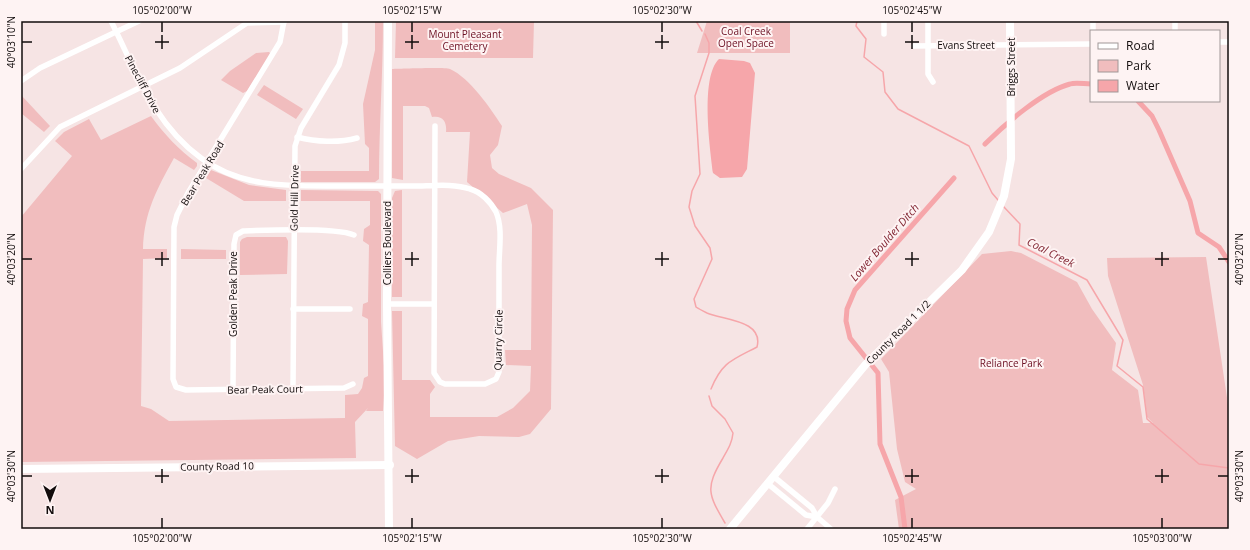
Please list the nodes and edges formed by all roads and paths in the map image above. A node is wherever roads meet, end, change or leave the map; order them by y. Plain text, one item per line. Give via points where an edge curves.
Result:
1 (111, 21) edge
2 (139, 21) edge
3 (284, 21) edge
4 (345, 21) edge
5 (388, 21) edge
6 (884, 21) edge
7 (928, 21) edge
8 (1010, 21) edge
9 (116, 32) junction
10 (884, 34) dead end
11 (1090, 44) edge
12 (1011, 45) junction
13 (914, 46) dead end
14 (928, 46) junction
15 (21, 81) edge
16 (933, 82) dead end
17 (142, 86) junction
18 (1011, 113) joint
19 (435, 126) dead end
20 (297, 137) junction
21 (357, 138) dead end
22 (207, 162) junction
23 (21, 169) edge
24 (294, 186) junction
25 (387, 186) junction
26 (435, 186) junction
27 (294, 231) junction
28 (354, 235) dead end
29 (387, 304) junction
30 (434, 304) junction
31 (293, 309) junction
32 (350, 309) dead end
33 (353, 384) dead end
34 (176, 387) joint
35 (293, 388) junction
36 (233, 389) junction
37 (390, 465) junction
38 (21, 469) edge
39 (773, 476) junction
40 (767, 483) junction
41 (835, 489) dead end
42 (817, 517) junction
43 (389, 529) edge
44 (730, 529) edge
45 (807, 529) edge
46 (831, 529) edge

1 - 9 street, Pinecliff Drive
2 - 9 street
3 - 17 street via 247,23 180,68
3 - 22 street, Bear Peak Road via 280,42
4 - 20 street, Gold Hill Drive via 345,43 339,65
5 - 25 street, Colliers Boulevard
6 - 10 street
7 - 14 street
8 - 12 street, Briggs Street
9 - 15 street via 40,68
9 - 17 street, Pinecliff Drive
11 - 12 street, Evans Street
12 - 14 street, Evans Street
12 - 18 street, Briggs Street
13 - 14 street, Evans Street
14 - 16 street via 928,74
17 - 22 street, Pinecliff Drive via 179,140
17 - 23 street via 60,127
18 - 39 street, County Road 1 1/2 via 1011,159 1004,196 992,226 978,249 962,270 869,361
19 - 26 street
20 - 21 street via 315,141 347,141
20 - 24 street, Gold Hill Drive
22 - 24 street, Pinecliff Drive via 238,177 262,184
22 - 34 street, Bear Peak Road via 188,193 174,227 173,379
24 - 25 street, Pinecliff Drive
24 - 27 street, Gold Hill Drive
25 - 26 street, Quarry Circle
25 - 29 street, Colliers Boulevard
26 - 30 street, Quarry Circle
26 - 30 street, Quarry Circle via 471,189 485,198 498,219 499,372 496,379 485,384 445,384 436,378
27 - 28 street via 346,231
27 - 31 street, Gold Hill Drive
27 - 36 street, Golden Peak Drive via 243,231 234,238
29 - 30 street
29 - 37 street, Colliers Boulevard
31 - 32 street
31 - 35 street, Gold Hill Drive
33 - 35 street, Bear Peak Court via 344,388
34 - 36 street, Bear Peak Court via 186,390
35 - 36 street, Bear Peak Court
37 - 38 street, County Road 10
37 - 43 street, Colliers Boulevard
39 - 40 street, County Road 1 1/2
39 - 42 street via 812,508
40 - 42 street via 806,515
40 - 44 street, County Road 1 1/2
41 - 42 street via 828,504
42 - 45 street
42 - 46 street

